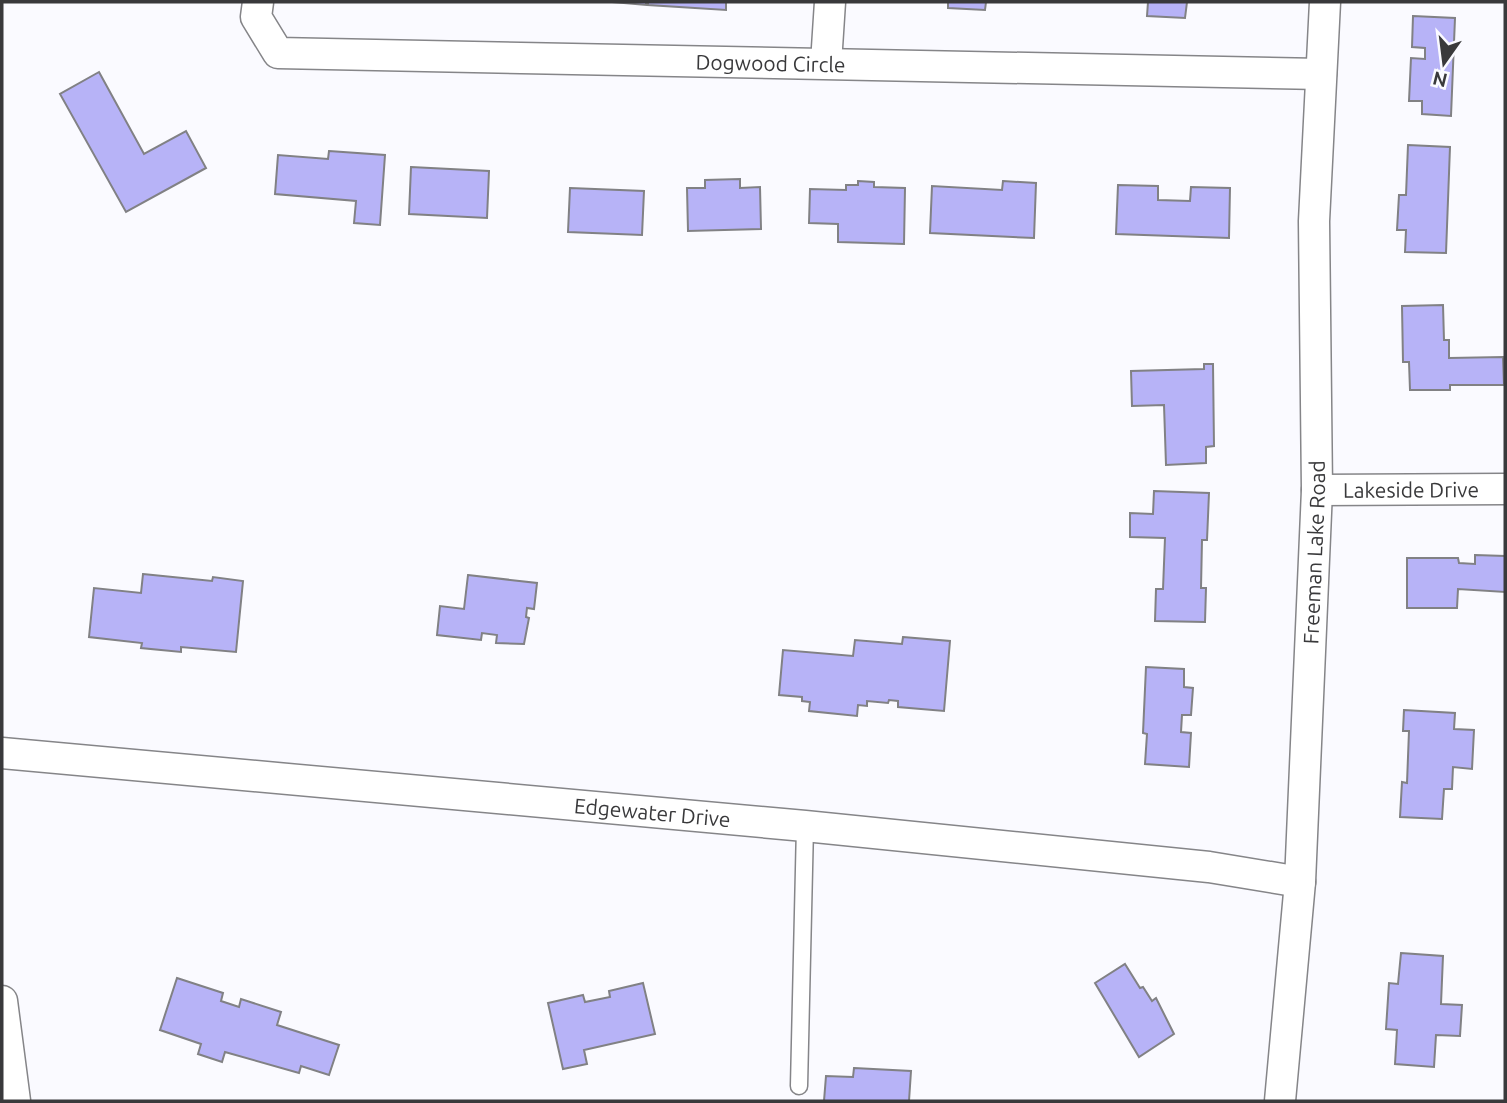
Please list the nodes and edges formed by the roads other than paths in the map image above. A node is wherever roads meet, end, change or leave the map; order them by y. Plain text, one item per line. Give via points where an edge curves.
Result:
1 (258, 2) edge
2 (830, 2) edge
3 (1325, 2) edge
4 (827, 63) junction
5 (1321, 74) junction
6 (1505, 489) edge
7 (1317, 490) junction
8 (2, 753) edge
9 (805, 826) junction
10 (1300, 882) junction
11 (2, 1001) edge
12 (799, 1086) dead end
13 (15, 1101) edge
14 (1280, 1101) edge

1 - 4 street, Dogwood Circle via 256,17 278,53
2 - 4 street
3 - 5 street, Freeman Lake Road
4 - 5 street, Dogwood Circle
5 - 7 street, Freeman Lake Road via 1314,221
6 - 7 street, Lakeside Drive
7 - 10 street, Freeman Lake Road
8 - 9 street, Edgewater Drive
9 - 10 street, Edgewater Drive via 1209,867
9 - 12 lane
10 - 14 street, Freeman Lake Road
11 - 13 street

